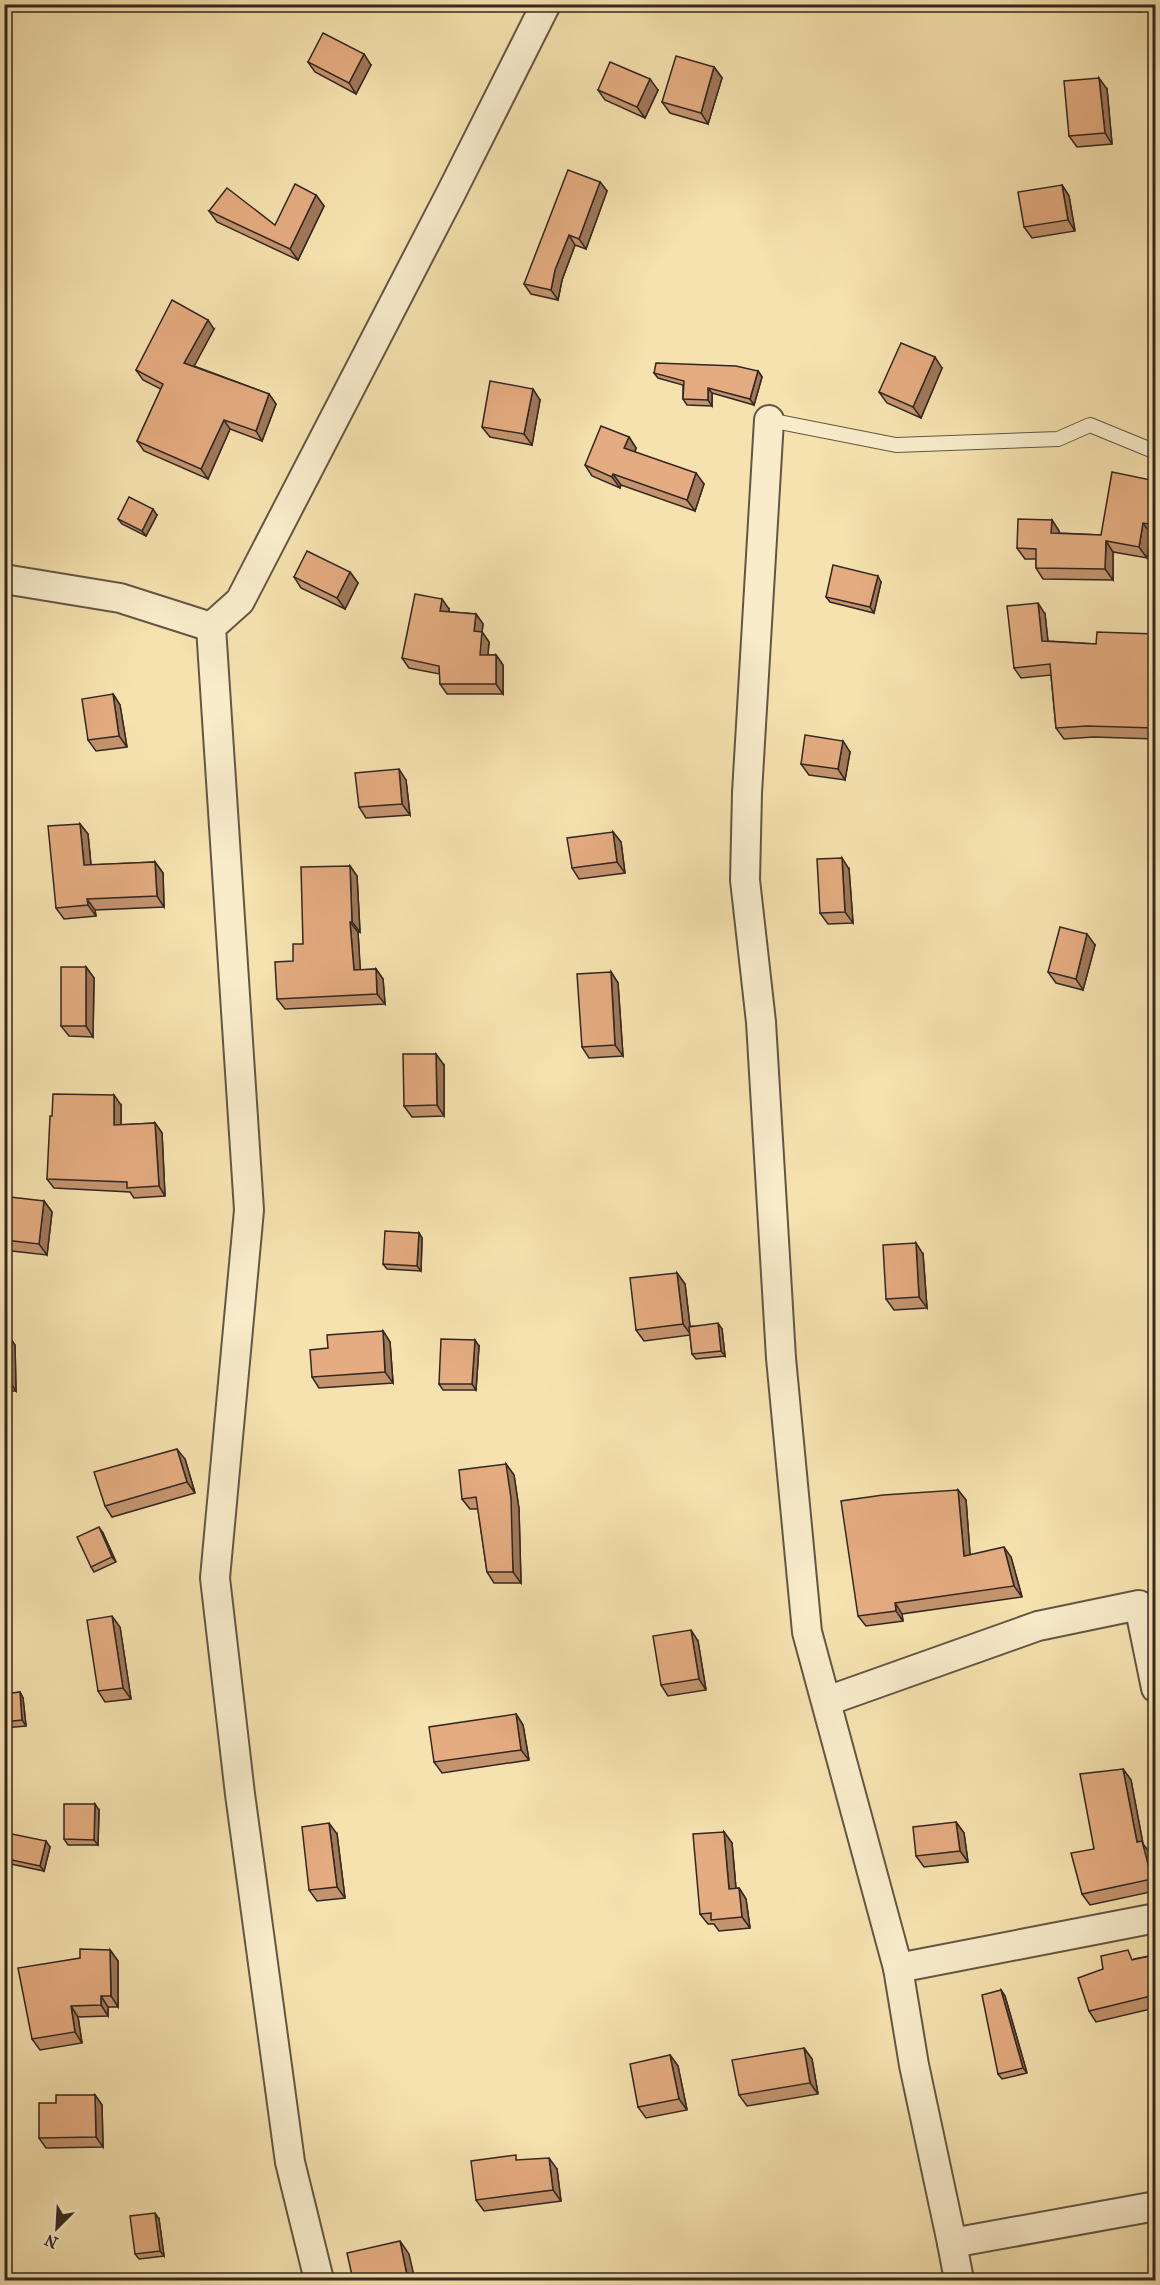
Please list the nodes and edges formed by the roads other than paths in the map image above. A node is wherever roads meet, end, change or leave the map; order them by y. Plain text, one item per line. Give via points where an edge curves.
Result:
1 (546, 4) edge
2 (769, 420) joint
3 (1155, 452) edge
4 (4, 579) edge
5 (211, 627) junction
6 (1155, 1688) edge
7 (826, 1701) junction
8 (1155, 1918) edge
9 (898, 1968) junction
10 (1155, 2206) edge
11 (952, 2243) junction
12 (319, 2280) edge
13 (959, 2280) edge

1 - 5 street via 240,601
2 - 3 lane via 896,445 1058,439 1090,425
2 - 7 street via 745,880 761,1022 781,1358 807,1632
4 - 5 street via 120,598
5 - 12 street via 249,1210 215,1578 241,1806 290,2162
6 - 7 street via 1139,1605 1038,1626
7 - 9 street
8 - 9 street
9 - 11 street
10 - 11 street
11 - 13 street

